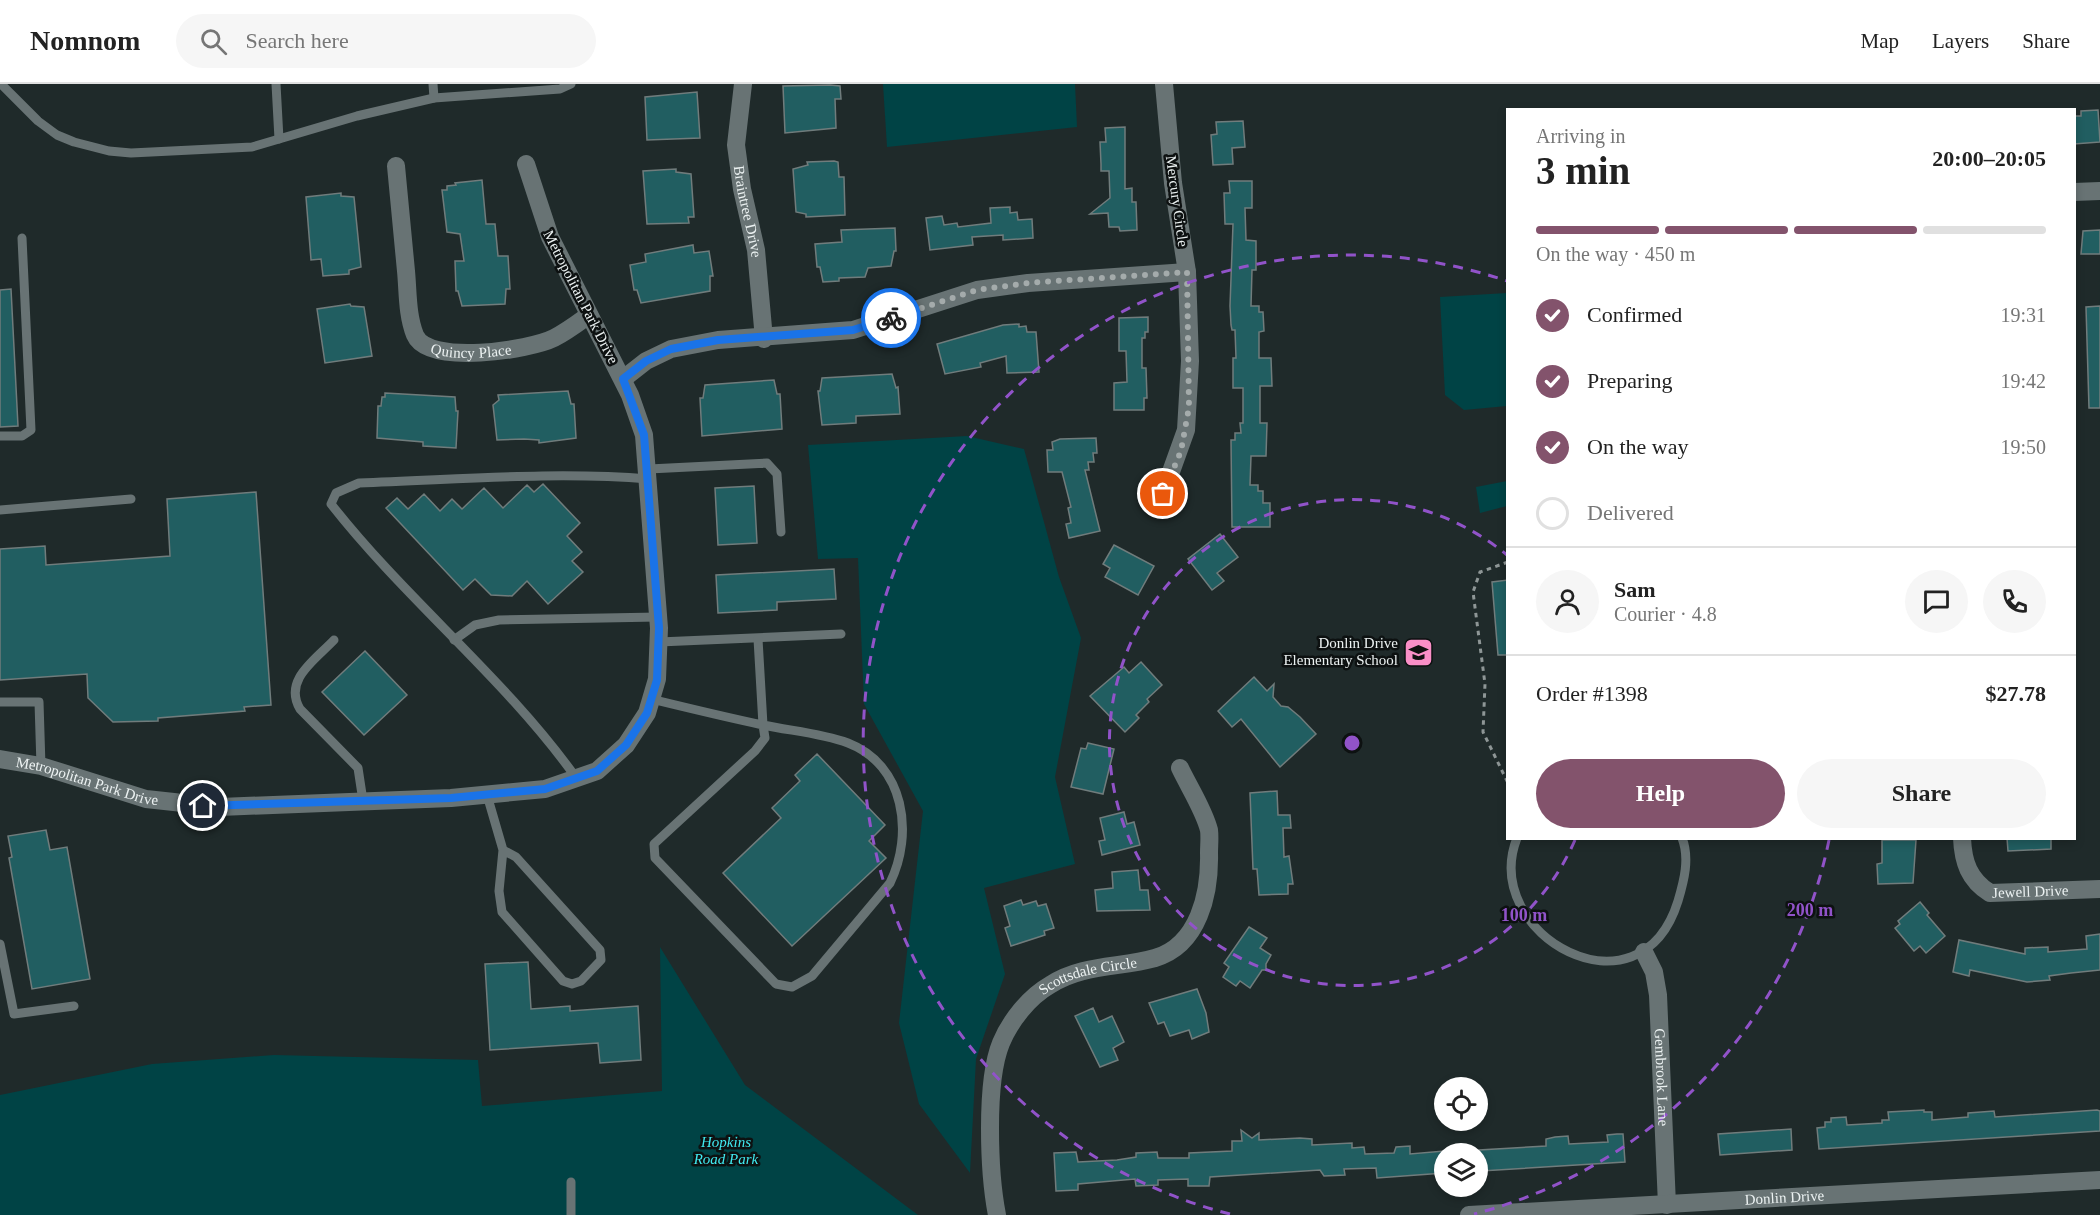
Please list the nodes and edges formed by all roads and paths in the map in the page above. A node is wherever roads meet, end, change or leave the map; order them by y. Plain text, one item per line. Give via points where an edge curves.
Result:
1 (1, 84) edge
2 (276, 84) edge
3 (433, 84) edge
4 (572, 84) edge
5 (743, 84) edge
6 (1164, 84) edge
7 (434, 98) junction
8 (279, 139) junction
9 (526, 164) dead end
10 (396, 166) dead end
11 (2100, 191) edge
12 (2076, 192) edge
13 (22, 238) dead end
14 (1187, 272) junction
15 (589, 315) junction
16 (764, 339) junction
17 (623, 379) junction
18 (0, 436) edge
19 (649, 474) junction
20 (1163, 494) dead end
21 (131, 499) dead end
22 (0, 510) edge
23 (781, 532) dead end
24 (1506, 563) edge
25 (658, 617) junction
26 (841, 634) dead end
27 (758, 639) junction
28 (334, 640) dead end
29 (454, 640) junction
30 (659, 642) junction
31 (651, 699) junction
32 (0, 702) edge
33 (763, 725) junction
34 (0, 759) edge
35 (41, 766) junction
36 (1180, 768) dead end
37 (577, 779) junction
38 (1506, 779) edge
39 (487, 795) junction
40 (363, 801) junction
41 (1517, 840) edge
42 (1683, 840) edge
43 (1962, 840) edge
44 (503, 850) junction
45 (2100, 889) edge
46 (0, 944) edge
47 (1644, 952) junction
48 (74, 1006) dead end
49 (2100, 1180) edge
50 (571, 1182) dead end
51 (1667, 1204) junction
52 (571, 1215) edge
53 (997, 1215) edge
54 (1469, 1215) edge

1 - 8 lane via 57,135 109,151 225,151
2 - 8 lane
3 - 7 lane
4 - 7 lane via 560,89
5 - 16 street, Braintree Drive via 736,145 756,250
6 - 14 street, Mercury Circle via 1173,183
7 - 8 lane
9 - 15 street, Metropolitan Park Drive via 550,237
10 - 15 street, Quincy Place via 409,311 420,343 459,352 496,352 555,338
11 - 12 street
13 - 18 lane via 31,430 22,436
14 - 16 street via 977,290 853,330
14 - 20 street, Mercury Circle via 1189,407 1181,451
15 - 17 street, Metropolitan Park Drive
16 - 17 street via 718,340 671,349 646,361
17 - 19 street, Metropolitan Park Drive via 644,435
19 - 23 lane via 766,464 777,474
19 - 25 street, Metropolitan Park Drive
19 - 29 lane via 516,475 359,483 336,494 331,504 357,537
21 - 22 lane
24 - 38 path via 1480,572 1473,592 1485,684 1483,732
25 - 29 lane via 499,620 475,625
25 - 30 street, Metropolitan Park Drive
26 - 27 lane
27 - 30 lane
27 - 33 lane
28 - 40 lane via 300,676 294,685 294,698 358,768
29 - 37 lane via 527,717
30 - 31 street, Metropolitan Park Drive via 657,680
31 - 33 lane
31 - 37 street, Metropolitan Park Drive via 647,713 626,745 597,771
32 - 35 lane via 40,703
33 - 33 lane via 820,735 868,754 885,769 902,805 903,827 896,872 890,883 812,976 792,987 776,984 655,858 654,844 755,751 765,738
34 - 35 street, Metropolitan Park Drive
35 - 40 street, Metropolitan Park Drive via 146,799 186,805
36 - 53 street, Scottsdale Circle via 1209,830 1210,877 1198,918 1175,948 1159,957 1062,977 1020,1012 1000,1044 993,1082 990,1175
37 - 39 street, Metropolitan Park Drive via 545,789
39 - 40 street, Metropolitan Park Drive
39 - 44 lane
41 - 47 lane via 1512,875 1518,902 1539,931 1580,958 1610,963
42 - 47 lane via 1685,880 1675,911
43 - 45 street, Jewell Drive via 1968,873 1990,892
44 - 44 lane via 516,857 600,950 601,960 581,981 563,981 502,912 499,891
46 - 48 lane via 14,1014
47 - 51 street, Gembrook Lane via 1654,972 1658,995
49 - 51 street, Donlin Drive
50 - 52 lane
51 - 54 street, Donlin Drive

